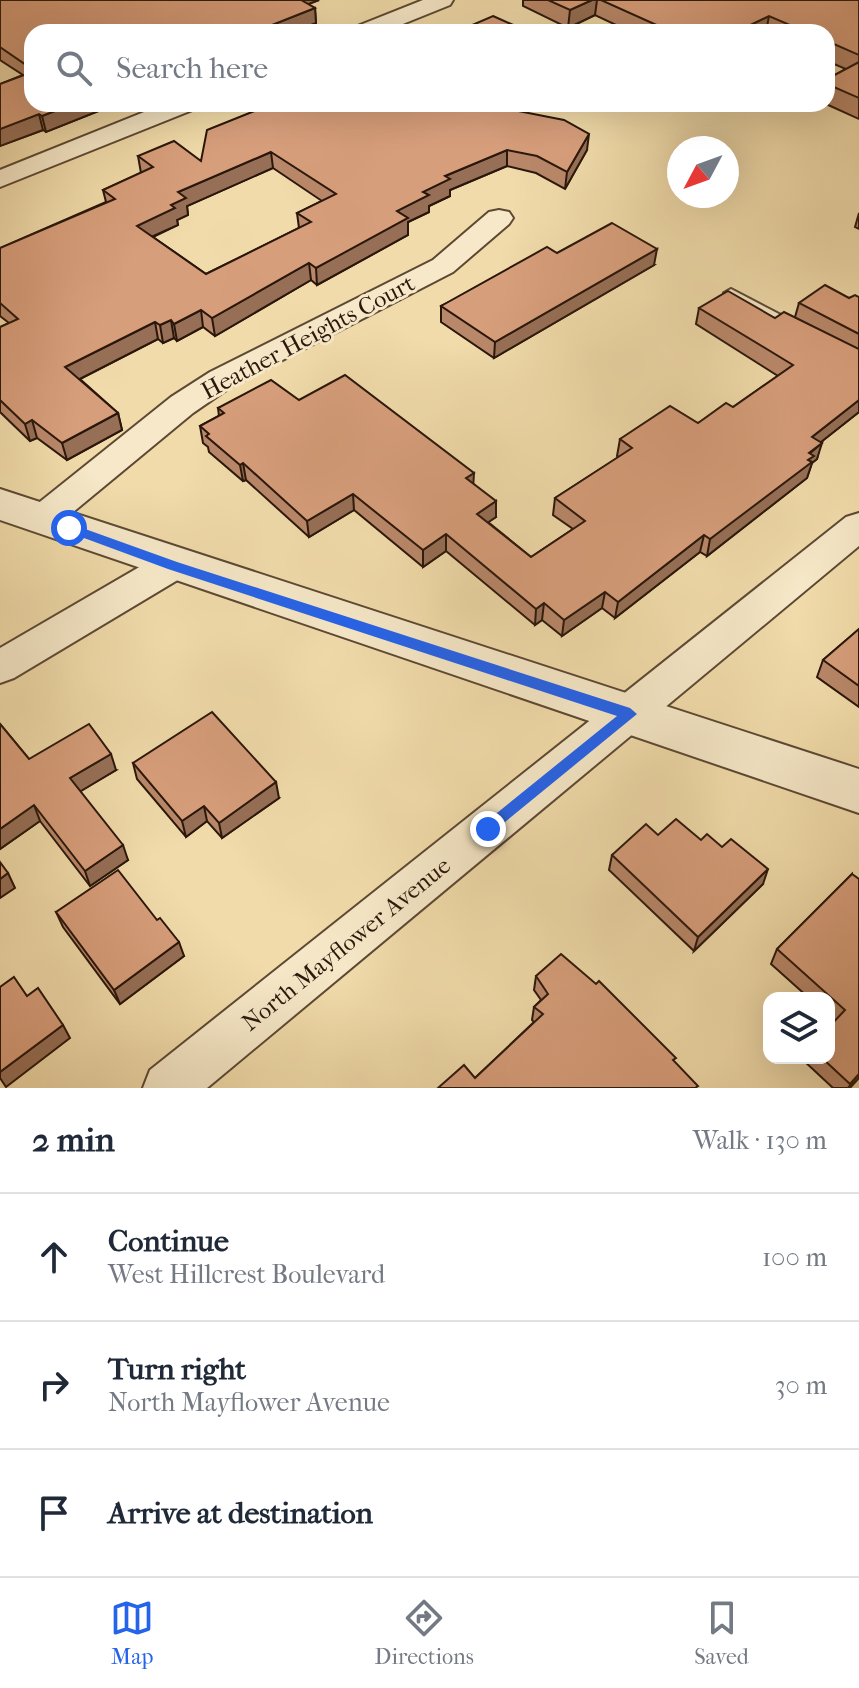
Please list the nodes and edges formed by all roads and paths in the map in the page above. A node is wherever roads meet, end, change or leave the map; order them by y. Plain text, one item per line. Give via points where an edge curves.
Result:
1 (442, 0) edge
2 (383, 24) edge
3 (166, 112) edge
4 (0, 179) edge
5 (499, 218) dead end
6 (731, 293) edge
7 (808, 335) edge
8 (0, 504) edge
9 (43, 518) junction
10 (859, 526) edge
11 (173, 565) junction
12 (0, 667) edge
13 (630, 714) junction
14 (859, 791) edge
15 (168, 1088) edge

1 - 2 street
3 - 4 street
5 - 9 street, Heather Heights Court via 443,266 221,379
6 - 7 lane
8 - 9 street
9 - 11 street
10 - 13 street, North Mayflower Avenue
11 - 12 street
11 - 13 street
13 - 14 street
13 - 15 street, North Mayflower Avenue

